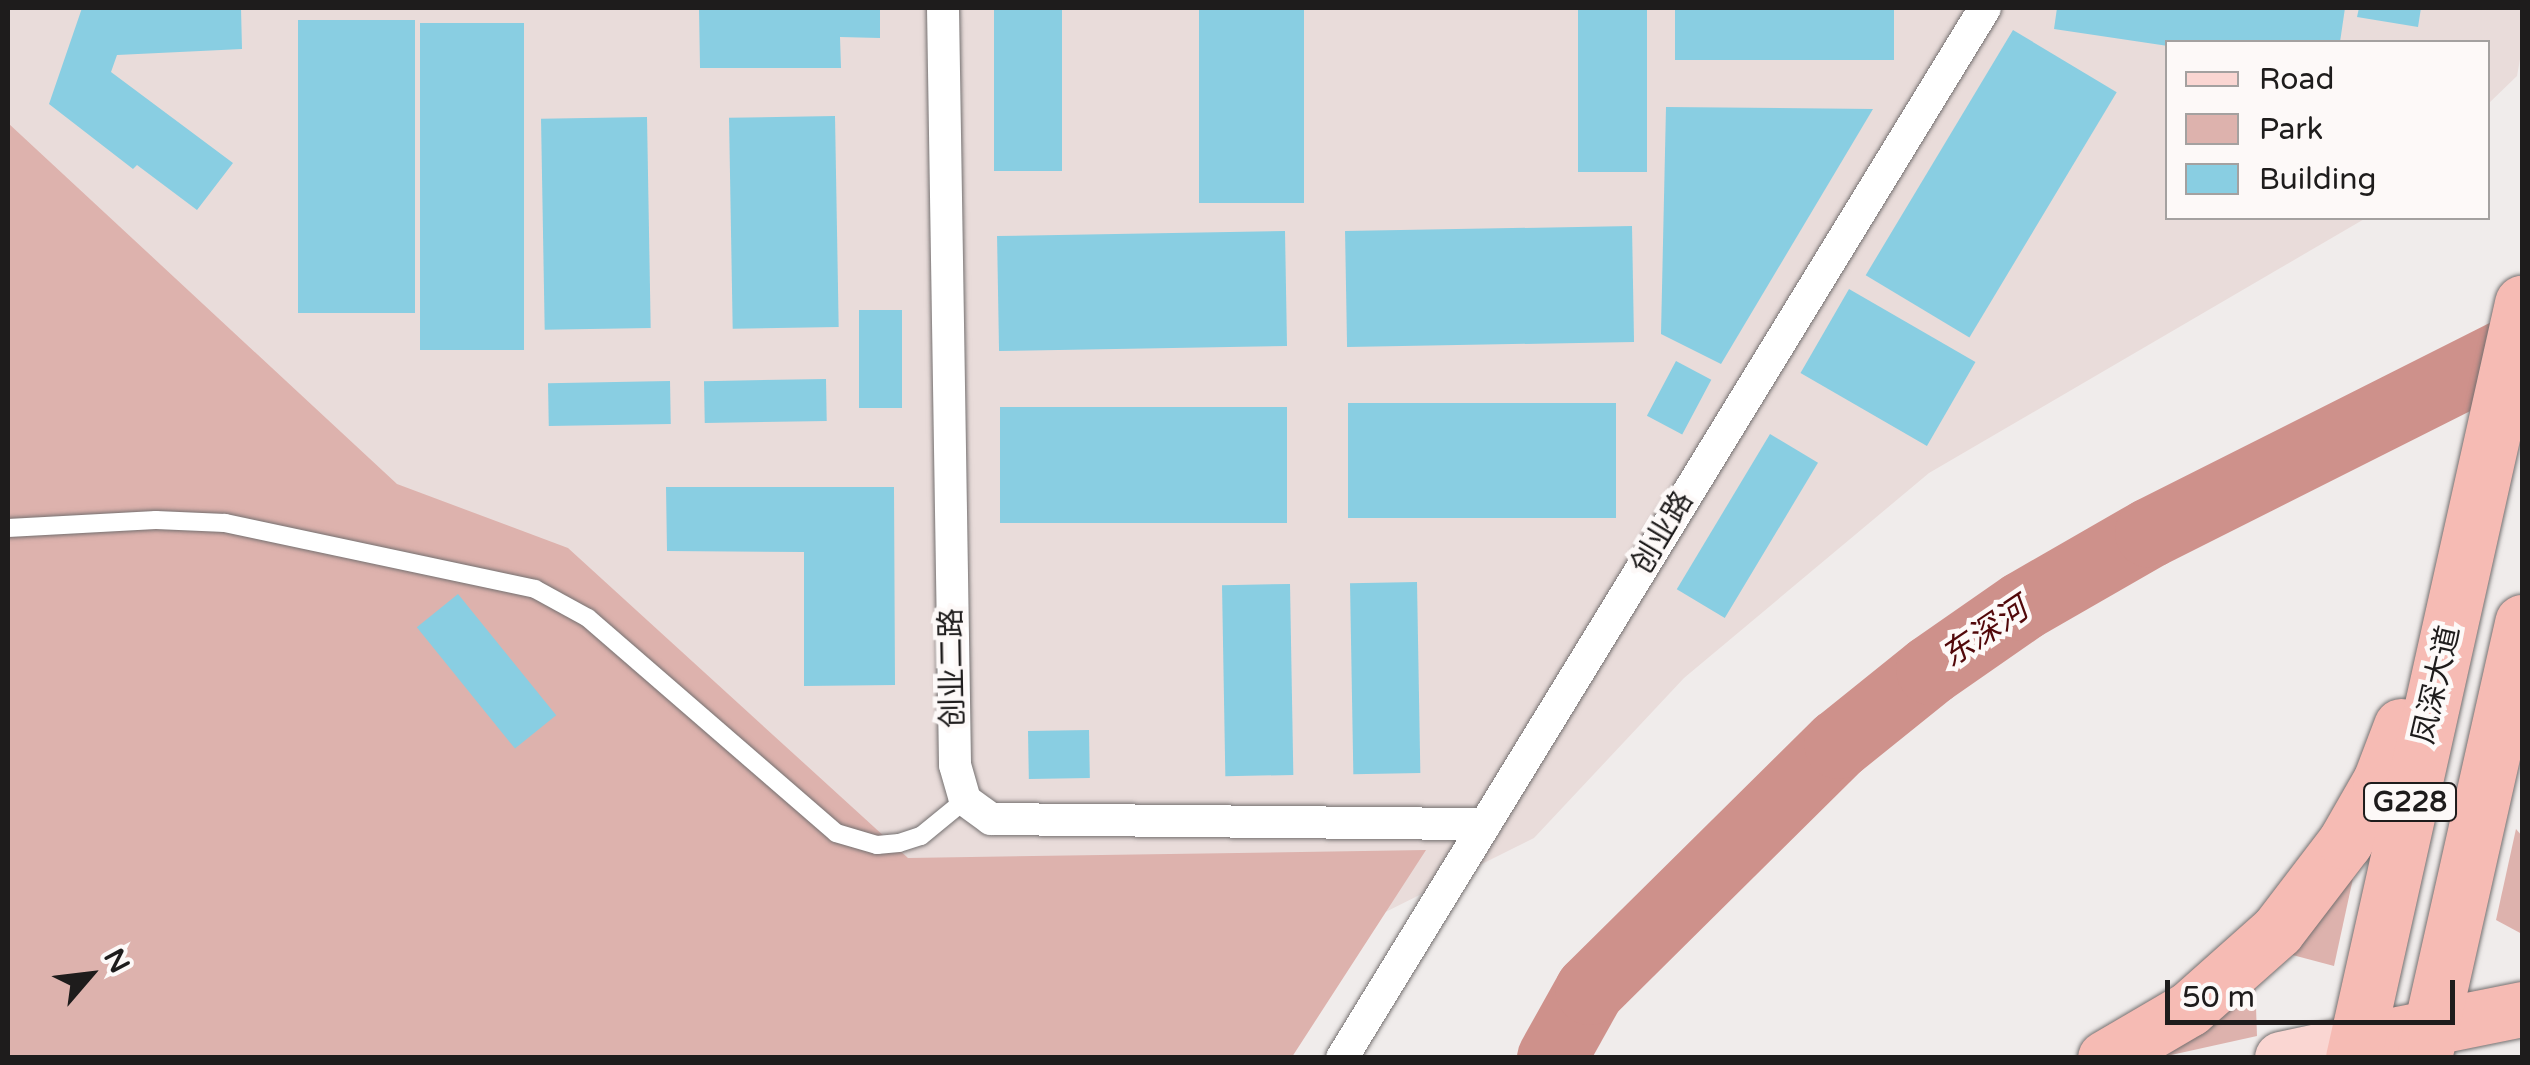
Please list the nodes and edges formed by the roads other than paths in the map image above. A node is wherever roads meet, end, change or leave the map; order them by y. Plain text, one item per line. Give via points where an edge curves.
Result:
1 (943, 8) edge
2 (1985, 8) edge
3 (2522, 304) edge
4 (8, 528) edge
5 (2468, 546) junction
6 (2522, 622) edge
7 (965, 800) junction
8 (1485, 824) junction
9 (2522, 1009) edge
10 (2427, 1042) edge
11 (2354, 1050) edge
12 (1342, 1058) edge
13 (2105, 1058) edge
14 (2281, 1058) edge

1 - 7 street, 创业二路 via 954,765
2 - 8 street, 创业路
3 - 5 highway, G228
4 - 7 lane via 210,522 534,588 588,618 836,834 877,845 899,843 921,836
5 - 11 highway, 凤深大道 / G228
5 - 13 highway via 2426,631 2396,745 2345,842 2252,956 2189,1008
6 - 10 highway, G228
7 - 8 street via 992,819
8 - 12 street, 创业路
9 - 10 highway
10 - 11 highway
11 - 14 main road

